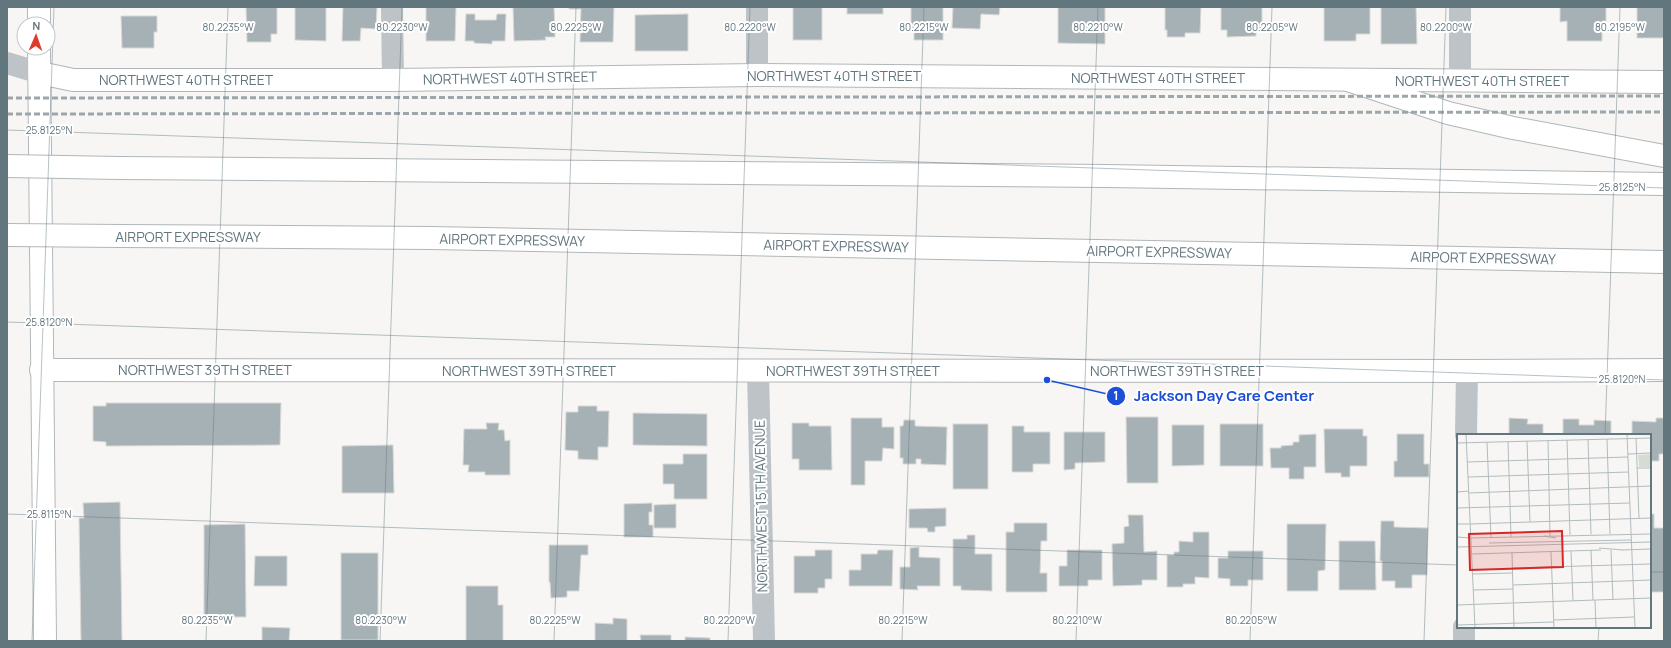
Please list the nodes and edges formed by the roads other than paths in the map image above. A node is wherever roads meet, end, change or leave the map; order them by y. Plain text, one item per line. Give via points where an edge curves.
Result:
1 (392, 7) edge
2 (757, 7) edge
3 (1460, 7) edge
4 (39, 56) edge
5 (7, 63) edge
6 (40, 73) junction
7 (757, 76) junction
8 (393, 80) junction
9 (1348, 80) junction
10 (1460, 80) junction
11 (1664, 82) edge
12 (1664, 156) edge
13 (7, 166) edge
14 (1664, 184) edge
15 (7, 234) edge
16 (1664, 262) edge
17 (42, 370) junction
18 (1664, 370) edge
19 (758, 371) junction
20 (1467, 371) junction
21 (1466, 434) edge
22 (1464, 628) edge
23 (45, 641) edge
24 (764, 641) edge
25 (1464, 641) edge

1 - 8 street
2 - 7 street
3 - 10 street
4 - 6 main road
5 - 6 street, NORTHWEST 40TH STREET
6 - 8 main road, NORTHWEST 40TH STREET via 73,80
6 - 17 main road
7 - 8 main road, NORTHWEST 40TH STREET
7 - 9 main road, NORTHWEST 40TH STREET
9 - 10 main road, NORTHWEST 40TH STREET
9 - 12 main road via 1448,113 1513,128
10 - 11 main road, NORTHWEST 40TH STREET
13 - 14 main road, bridge
15 - 16 main road, AIRPORT EXPRESSWAY, bridge via 431,238
17 - 19 main road, NORTHWEST 39TH STREET
17 - 23 main road
18 - 20 main road, NORTHWEST 39TH STREET
19 - 20 main road, NORTHWEST 39TH STREET
19 - 24 street, NORTHWEST 15TH AVENUE
20 - 21 street
22 - 25 street

